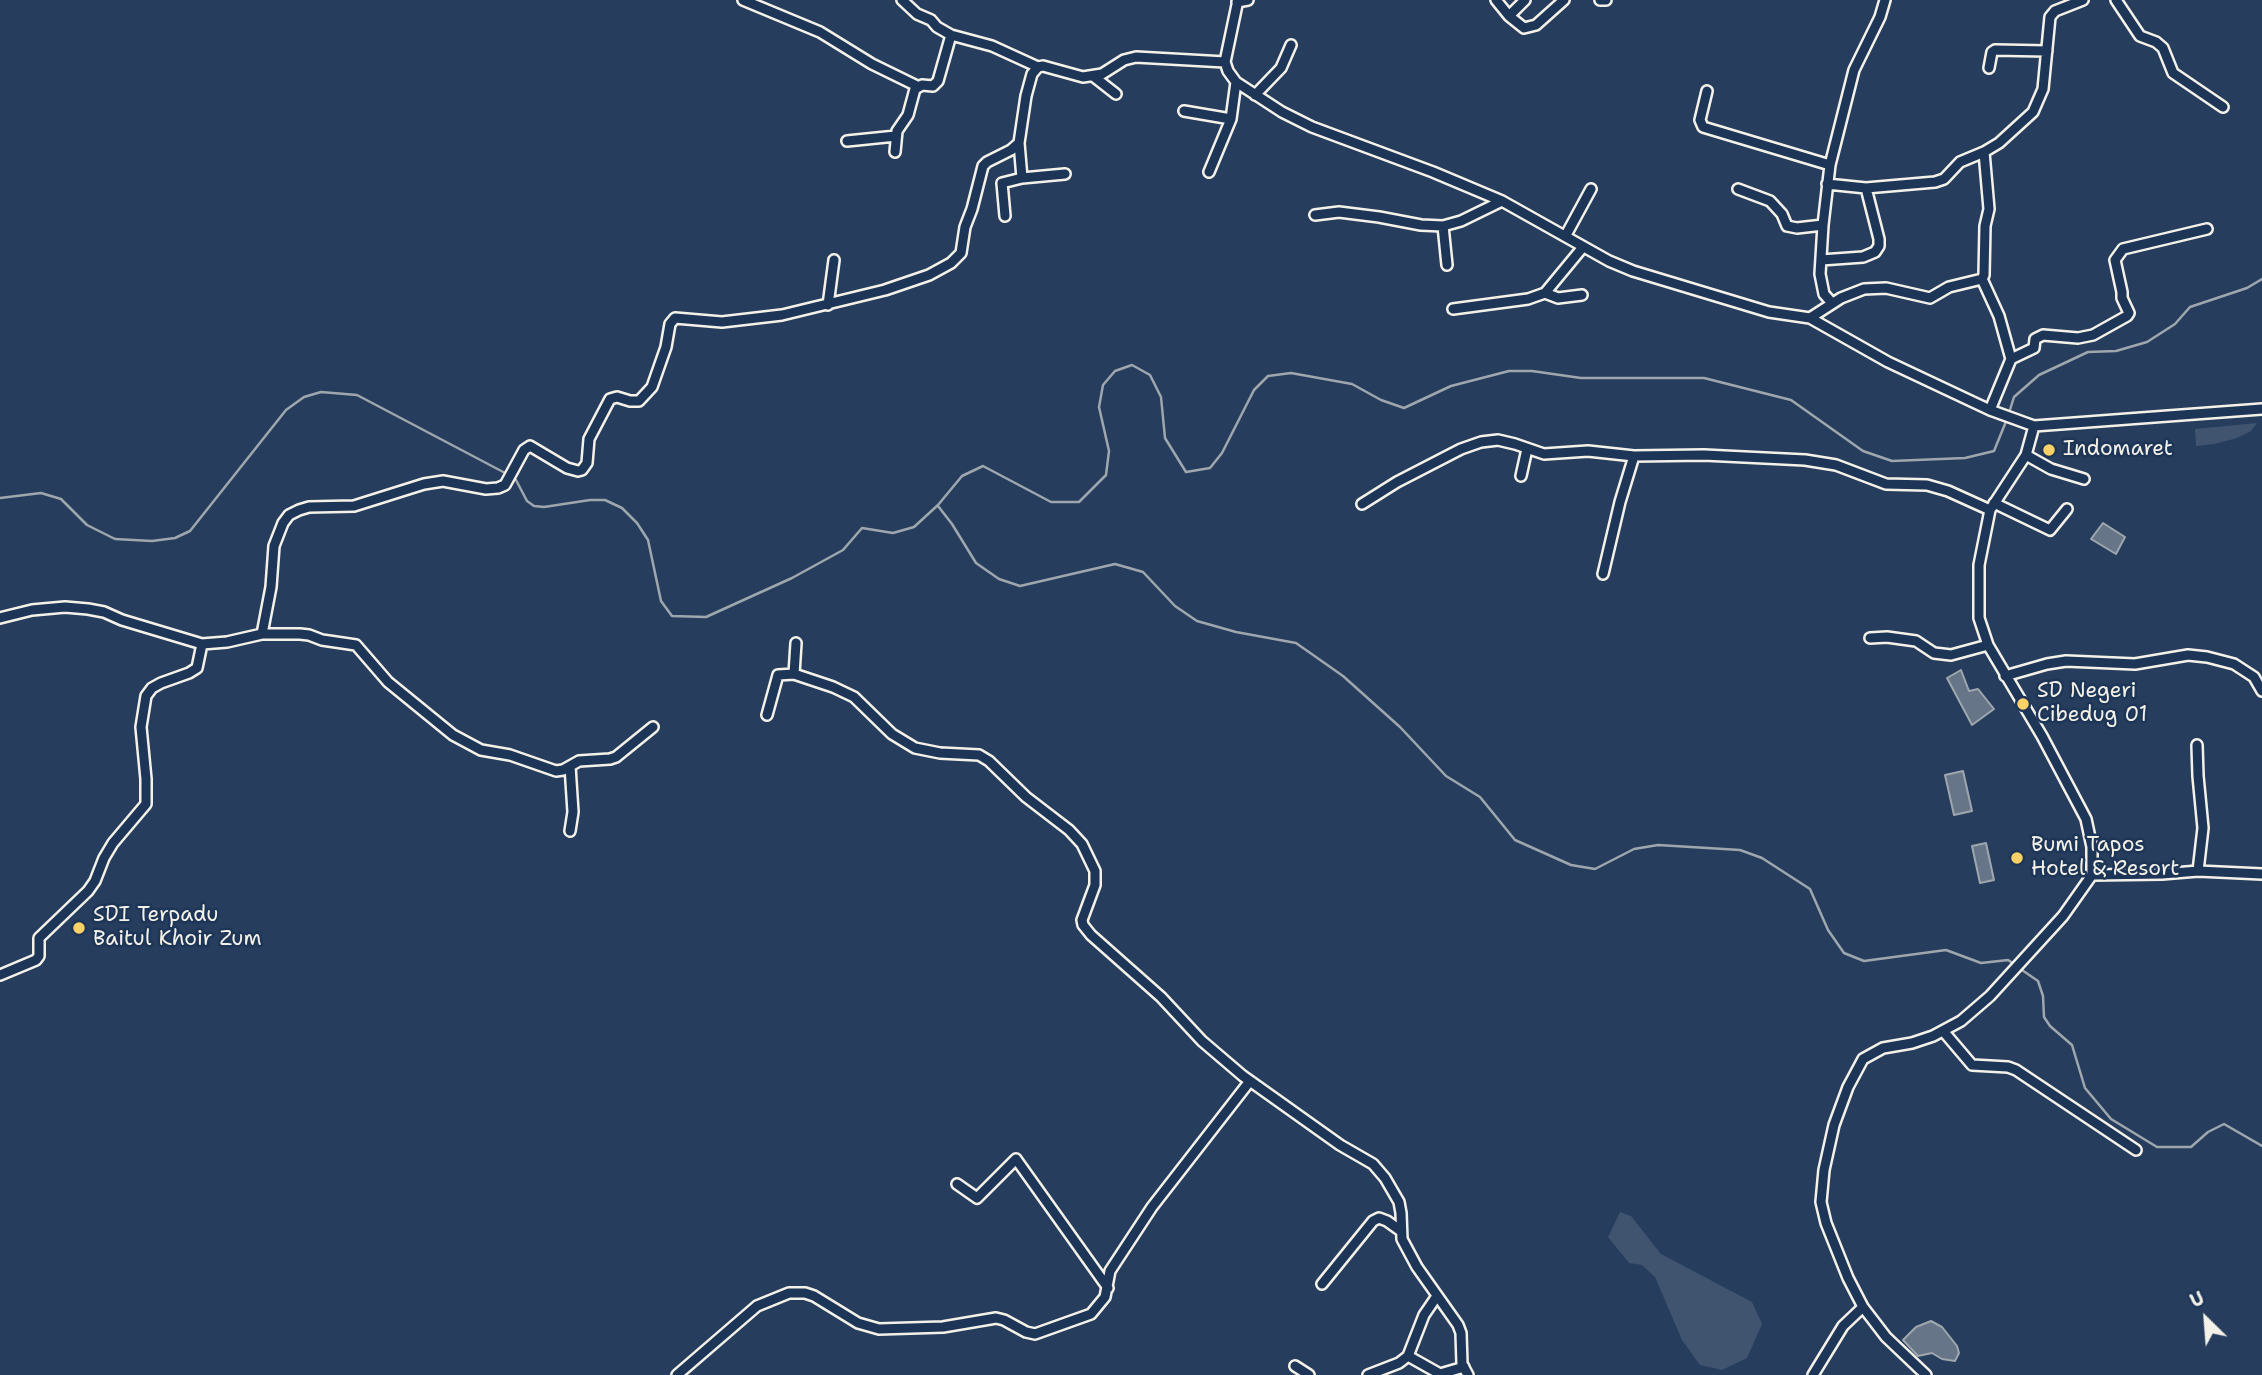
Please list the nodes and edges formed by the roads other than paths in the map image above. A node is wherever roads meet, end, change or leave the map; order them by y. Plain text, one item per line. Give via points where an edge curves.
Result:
1 (743, 0) edge
2 (902, 0) edge
3 (1496, 0) edge
4 (1525, 0) edge
5 (1564, 0) edge
6 (1601, 0) edge
7 (1606, 0) edge
8 (1885, 0) edge
9 (2084, 0) edge
10 (2116, 0) edge
11 (1241, 1) edge
12 (2063, 4) edge
13 (1509, 16) junction
14 (951, 35) junction
15 (1291, 45) dead end
16 (2047, 51) junction
17 (1225, 62) junction
18 (1038, 67) junction
19 (1989, 68) dead end
20 (1093, 76) junction
21 (1236, 82) junction
22 (917, 86) junction
23 (1707, 91) dead end
24 (1116, 94) dead end
25 (1255, 95) junction
26 (2224, 107) dead end
27 (1184, 111) dead end
28 (1231, 119) junction
29 (896, 136) junction
30 (847, 141) dead end
31 (1019, 143) junction
32 (895, 152) dead end
33 (1984, 152) junction
34 (1830, 165) junction
35 (1209, 172) dead end
36 (1065, 174) dead end
37 (1021, 178) junction
38 (1827, 184) junction
39 (1866, 188) junction
40 (1591, 189) dead end
41 (1738, 189) dead end
42 (1502, 201) junction
43 (1315, 215) dead end
44 (1005, 216) dead end
45 (1823, 225) junction
46 (1443, 226) junction
47 (2207, 229) dead end
48 (1566, 235) junction
49 (1583, 247) junction
50 (834, 260) dead end
51 (1821, 260) junction
52 (1447, 265) dead end
53 (1982, 279) junction
54 (1545, 293) junction
55 (1582, 295) dead end
56 (1832, 303) junction
57 (828, 305) junction
58 (1453, 309) dead end
59 (1810, 318) junction
60 (2011, 359) junction
61 (1990, 410) junction
62 (2262, 410) edge
63 (2034, 426) junction
64 (1527, 449) junction
65 (2026, 455) junction
66 (1634, 456) junction
67 (1521, 476) dead end
68 (2084, 479) dead end
69 (1362, 503) dead end
70 (1992, 506) junction
71 (2067, 509) dead end
72 (1603, 574) dead end
73 (0, 618) edge
74 (262, 634) junction
75 (1870, 638) dead end
76 (796, 643) dead end
77 (202, 644) junction
78 (1988, 645) junction
79 (794, 674) junction
80 (2005, 676) junction
81 (2261, 688) edge
82 (767, 715) dead end
83 (653, 727) dead end
84 (2197, 745) dead end
85 (570, 766) junction
86 (570, 831) dead end
87 (2198, 871) junction
88 (2262, 874) edge
89 (2092, 875) junction
90 (0, 975) edge
91 (1944, 1031) junction
92 (1250, 1082) junction
93 (2136, 1150) dead end
94 (957, 1184) dead end
95 (1401, 1231) junction
96 (1322, 1284) dead end
97 (1108, 1288) junction
98 (1437, 1296) junction
99 (1863, 1307) junction
100 (1408, 1356) junction
101 (1295, 1366) dead end
102 (1466, 1371) edge
103 (677, 1375) edge
104 (1309, 1375) edge
105 (1368, 1375) edge
106 (1813, 1375) edge
107 (1926, 1375) edge

1 - 22 street via 820,32
2 - 14 street
3 - 13 street
4 - 13 street
5 - 13 street via 1536,25 1524,28
6 - 7 street
8 - 34 street via 1854,70
9 - 12 street
10 - 26 street via 2140,36 2163,48 2173,73
11 - 17 street
12 - 16 street via 2050,17
14 - 18 street via 992,46
14 - 22 street via 938,81 933,86
15 - 25 street via 1281,68
16 - 19 street via 1995,50
16 - 33 street via 2043,89 2033,112
17 - 20 street via 1136,57
17 - 21 street
18 - 20 street
18 - 31 street via 1026,96
20 - 24 street
21 - 25 street
21 - 28 street
22 - 29 street
23 - 34 street via 1700,120 1703,127
25 - 42 street via 1312,127
27 - 28 street
28 - 35 street
29 - 30 street
29 - 32 street
31 - 37 street
31 - 57 street via 983,166 957,259 907,283
33 - 39 street via 1960,162 1936,182
33 - 53 street via 1989,209
34 - 38 street
36 - 37 street
37 - 44 street via 1002,183
38 - 39 street
38 - 45 street
39 - 51 street via 1879,246 1875,253
40 - 48 street
41 - 45 street via 1770,201 1787,226
42 - 46 street
42 - 48 street
43 - 46 street via 1339,212
45 - 51 street
46 - 52 street
47 - 60 street via 2123,249 2115,260 2127,316 2085,337 2043,335 2035,339 2034,348
48 - 49 street
49 - 54 street
49 - 59 street via 1633,271 1769,312
50 - 57 street
51 - 56 street via 1824,295
53 - 56 street via 1930,298 1874,287
53 - 60 street
54 - 55 street via 1558,298
54 - 58 street
56 - 59 street
57 - 74 street via 741,321 675,318 652,387 639,401 610,399 589,439 585,468 578,471 530,446 505,485 498,488 433,482 354,506 309,507 289,515 274,546
59 - 61 street via 1888,362
60 - 61 street
61 - 63 street
62 - 63 street
63 - 65 street
64 - 66 street via 1544,454 1588,451
64 - 67 street
64 - 69 street via 1498,440 1481,442
65 - 68 street
65 - 70 street
66 - 70 street via 1805,460 1836,465 1886,484 1927,485
66 - 72 street
70 - 71 street via 2050,530
70 - 78 street via 1981,553 1978,602
73 - 77 street via 32,610 88,609
74 - 77 street
74 - 85 street via 309,635 356,645 397,690 470,745 556,771
75 - 78 street via 1916,640 1934,653 1951,655
76 - 79 street
77 - 90 street via 197,668 161,683 146,696 141,727 146,804 113,843 88,891 39,938 36,960
78 - 80 street
79 - 82 street via 778,676
79 - 92 street via 854,697 892,734 915,748 979,755 1069,830 1083,844 1095,871 1083,925
80 - 81 street via 2066,661 2136,664 2188,655 2234,664 2254,677
80 - 89 street via 2086,819
83 - 85 street via 616,757
84 - 87 street via 2203,828
85 - 86 street
87 - 88 street
87 - 89 street
89 - 91 street via 2063,916 1982,1004
91 - 93 street via 1972,1065 2016,1070
91 - 99 street via 1883,1048 1863,1059 1834,1125 1821,1202
92 - 95 street via 1373,1164 1399,1202
92 - 97 street via 1153,1207 1110,1271
94 - 97 street via 977,1198 1016,1159
95 - 96 street via 1380,1218 1373,1221
95 - 98 street via 1408,1252
97 - 103 street via 1091,1314 1035,1334 996,1318 943,1327 879,1329 814,1296 789,1293 757,1306
98 - 100 street
98 - 102 street via 1458,1325
99 - 106 street via 1843,1326
99 - 107 street via 1886,1337
100 - 102 street via 1440,1374
100 - 105 street
101 - 104 street

